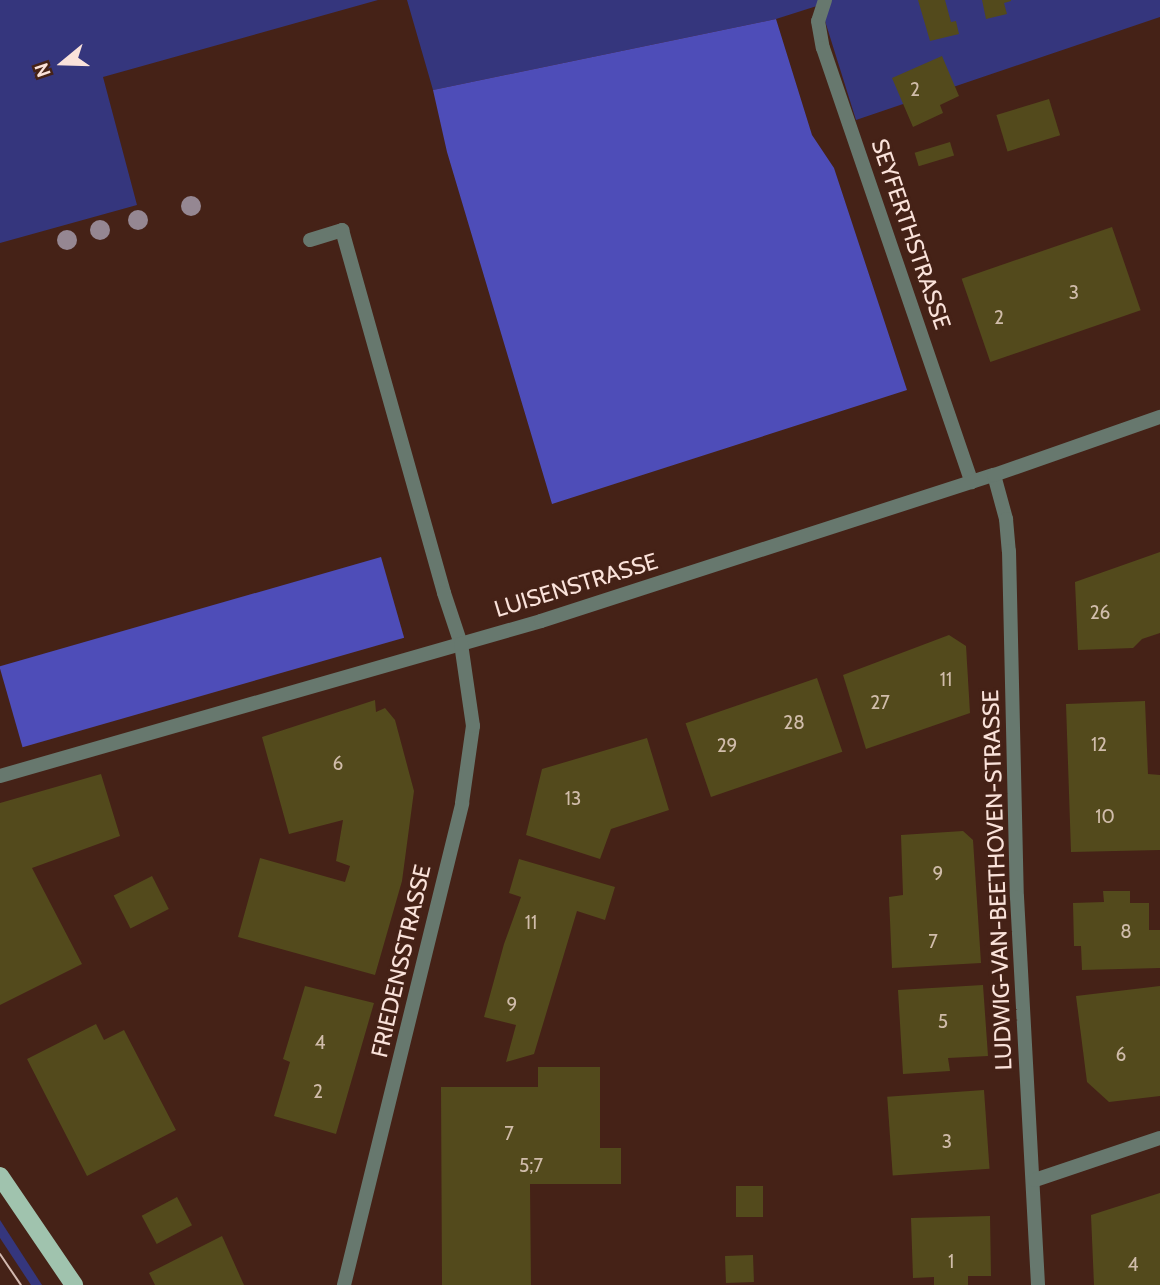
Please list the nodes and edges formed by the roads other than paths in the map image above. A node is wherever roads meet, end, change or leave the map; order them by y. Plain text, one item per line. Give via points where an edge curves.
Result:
1 (825, 0) edge
2 (310, 240) dead end
3 (1160, 417) edge
4 (995, 475) junction
5 (972, 482) junction
6 (461, 644) junction
7 (0, 776) edge
8 (1160, 1138) edge
9 (0, 1176) edge
10 (1035, 1180) junction
11 (74, 1285) edge
12 (344, 1285) edge
13 (1038, 1285) edge

1 - 5 street, SEYFERTHSTRASSE via 818,22 823,48
2 - 6 street, FRIEDENSSTRASSE via 342,230
3 - 4 street, LUISENSTRASSE
4 - 5 street, LUISENSTRASSE
4 - 10 street, LUDWIG-VAN-BEETHOVEN-STRASSE via 1009,551 1017,897
5 - 6 street, LUISENSTRASSE
6 - 7 street, LUISENSTRASSE
6 - 12 street, FRIEDENSSTRASSE via 473,726 462,803
8 - 10 street
9 - 11 main road
10 - 13 street, LUDWIG-VAN-BEETHOVEN-STRASSE

